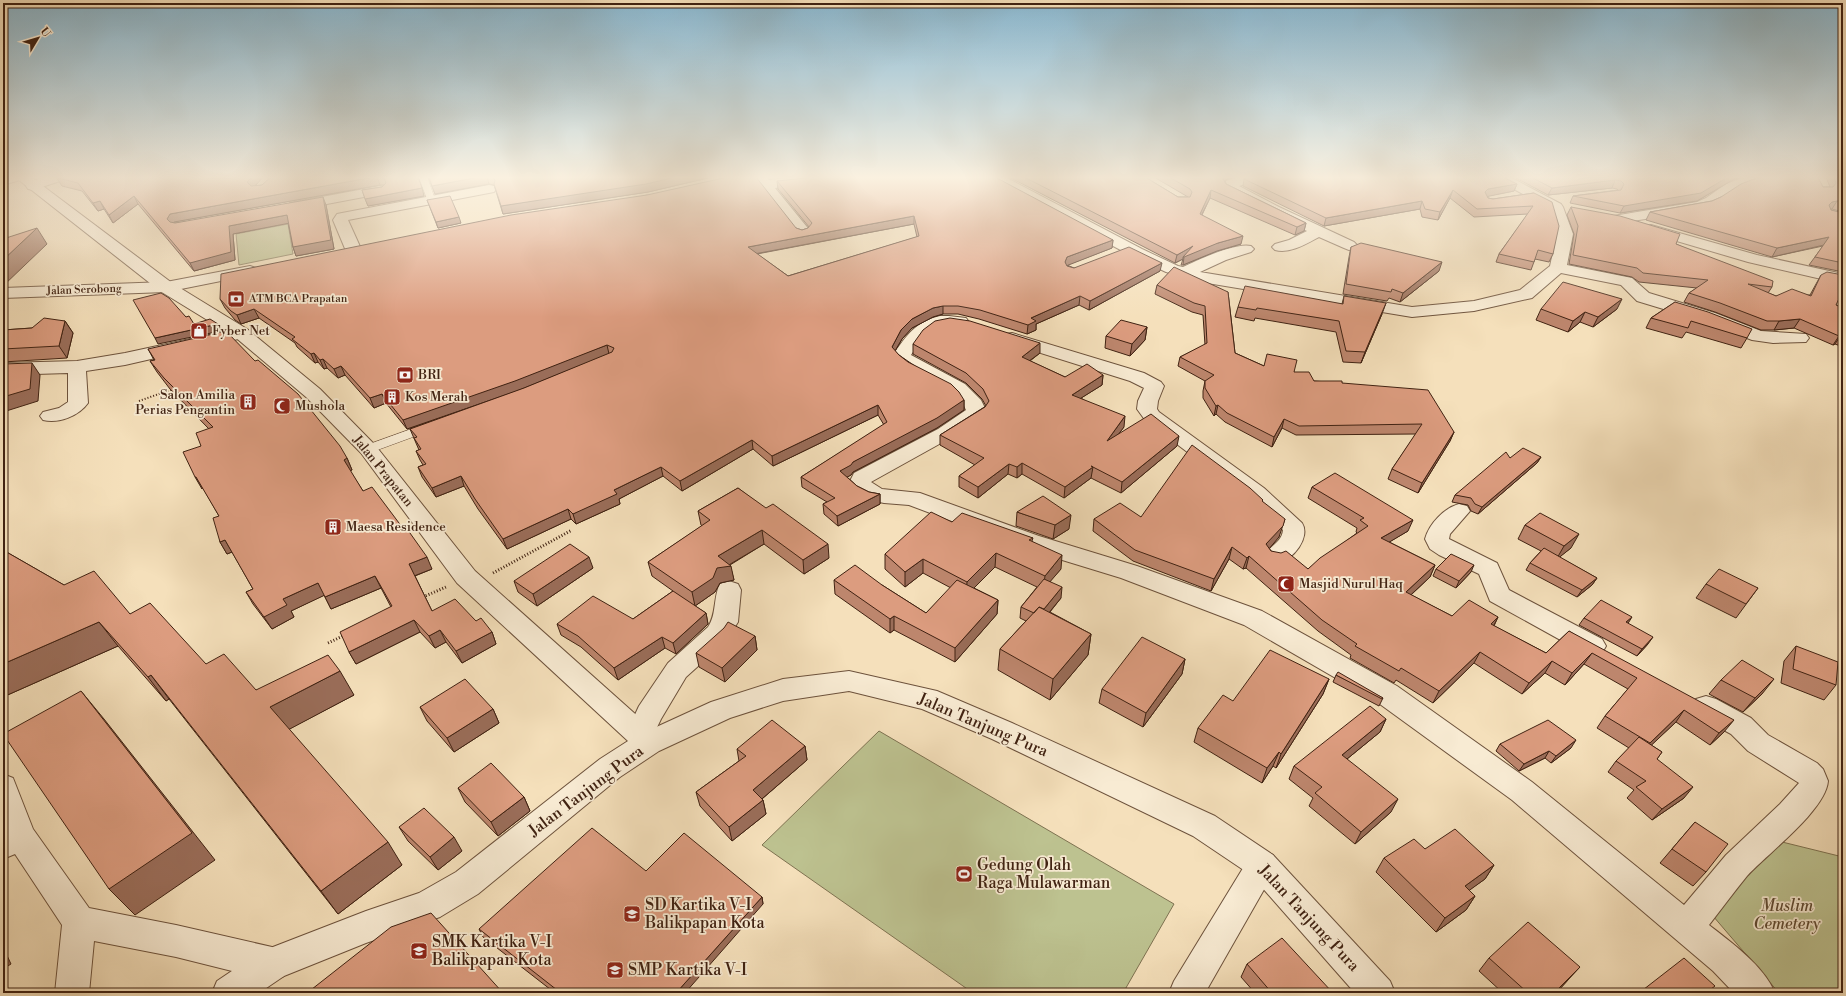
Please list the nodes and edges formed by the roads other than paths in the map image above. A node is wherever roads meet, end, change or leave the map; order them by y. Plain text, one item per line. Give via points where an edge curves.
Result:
1 (83, 223) edge
2 (342, 223) edge
3 (796, 223) edge
4 (1083, 223) edge
5 (1303, 223) edge
6 (1562, 223) edge
7 (1631, 223) edge
8 (1318, 231) junction
9 (803, 232) edge
10 (1350, 245) dead end
11 (1280, 247) dead end
12 (1130, 248) junction
13 (1246, 250) dead end
14 (338, 254) edge
15 (1109, 256) edge
16 (268, 268) edge
17 (1558, 268) junction
18 (1185, 272) junction
19 (1843, 279) edge
20 (166, 287) junction
21 (3, 293) edge
22 (241, 333) junction
23 (1800, 338) dead end
24 (77, 367) junction
25 (3, 369) edge
26 (50, 416) dead end
27 (441, 423) edge
28 (368, 449) junction
29 (1459, 511) dead end
30 (1276, 555) edge
31 (729, 590) dead end
32 (1615, 658) edge
33 (1684, 696) edge
34 (645, 738) junction
35 (3, 787) edge
36 (11, 840) edge
37 (1262, 865) junction
38 (79, 922) junction
39 (1687, 927) junction
40 (272, 964) junction
41 (72, 993) edge
42 (229, 993) edge
43 (1186, 993) edge
44 (1378, 993) edge
45 (1758, 993) edge

1 - 20 street, Jalan Prapatan
2 - 14 street via 361,250
3 - 9 street
4 - 12 street
5 - 8 street
6 - 17 street via 1565,234
7 - 19 street via 1754,259
8 - 10 street
8 - 11 street via 1294,244
12 - 15 street
12 - 18 street via 1172,269
13 - 18 street via 1220,257
16 - 20 street, Jalan Serobong
17 - 18 street via 1526,294 1474,306 1412,312 1224,281
17 - 23 street via 1626,281 1643,297 1710,317 1758,336
20 - 21 street, Jalan Serobong
20 - 22 street, Jalan Prapatan
22 - 24 street
22 - 28 street, Jalan Prapatan via 313,393
24 - 25 street
24 - 26 street via 78,403 69,410
27 - 28 lane
28 - 34 street, Jalan Prapatan via 470,580
29 - 32 street via 1439,531 1438,543 1489,569 1499,595
30 - 39 street via 1293,539 1294,528 1256,493 1152,416 1147,409 1154,386 1148,381 956,321 928,325 916,334 902,355 905,360 954,385 976,406 977,412 862,478 860,484 864,488 887,498 912,498 1031,542 1129,572 1252,618 1393,698 1522,791
31 - 34 street via 725,622 717,634 677,670 650,714
33 - 39 street via 1741,726 1758,743 1807,772 1814,783 1798,805 1737,865
34 - 37 street, Jalan Tanjung Pura via 783,690 849,681 927,698 1002,731 1204,826
34 - 40 street, Jalan Tanjung Pura via 548,820 460,887 428,906
35 - 36 street
36 - 38 street
37 - 43 street
37 - 44 street, Jalan Tanjung Pura
38 - 40 street via 176,941
38 - 41 street
39 - 45 street via 1725,959
40 - 42 street, Jalan Tanjung Pura

